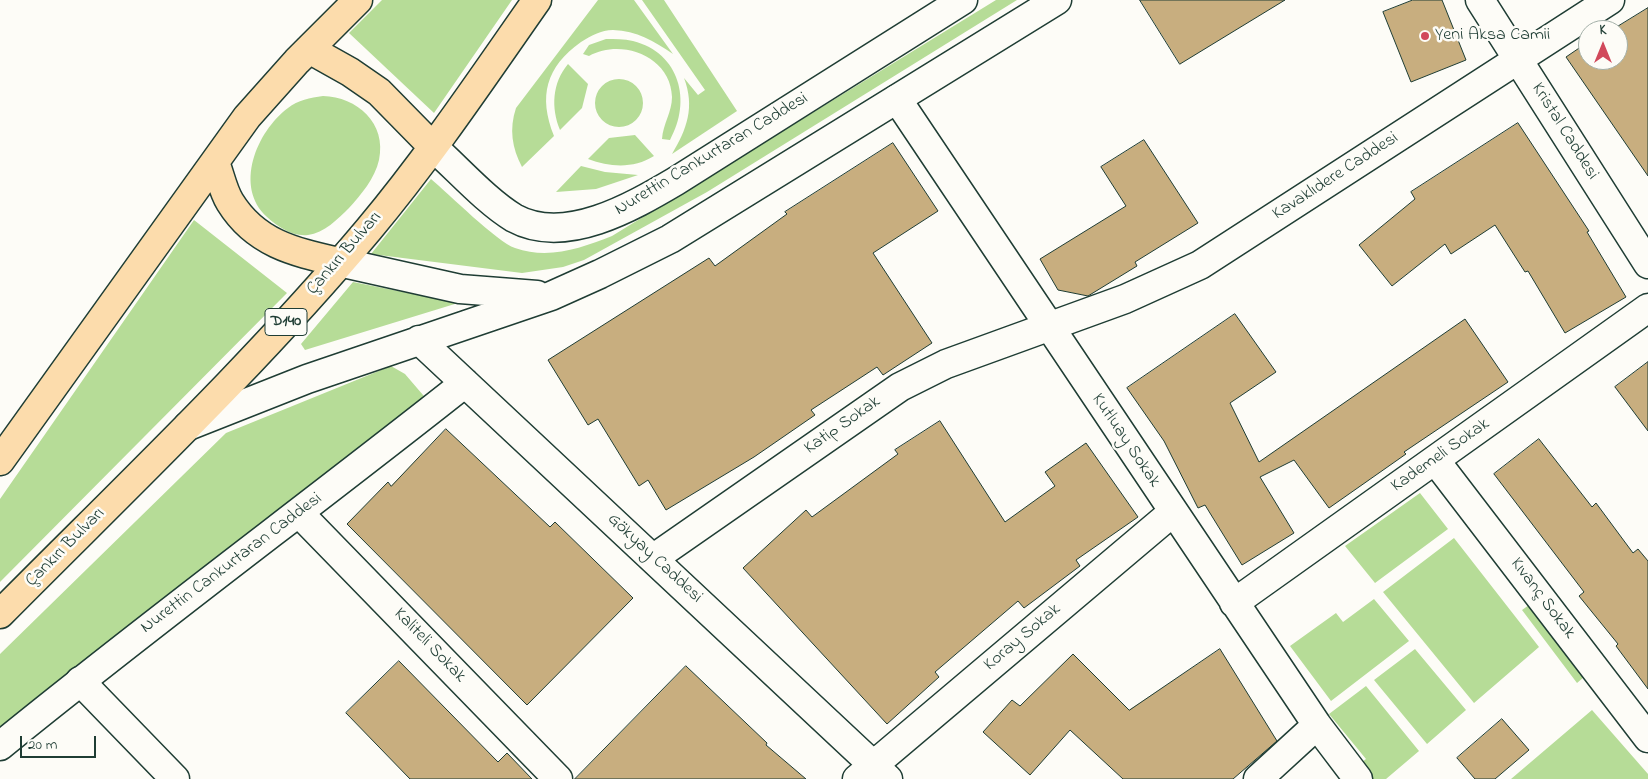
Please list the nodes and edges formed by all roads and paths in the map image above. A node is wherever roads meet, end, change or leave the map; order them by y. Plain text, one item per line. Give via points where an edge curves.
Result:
1 (358, 0) edge
2 (537, 0) edge
3 (963, 0) edge
4 (1057, 0) edge
5 (1480, 0) edge
6 (1610, 0) edge
7 (309, 50) junction
8 (1518, 60) junction
9 (897, 99) junction
10 (433, 147) junction
11 (215, 162) junction
12 (339, 262) junction
13 (1648, 264) edge
14 (550, 296) junction
15 (1648, 308) edge
16 (1049, 327) junction
17 (419, 340) junction
18 (465, 383) junction
19 (188, 426) junction
20 (1435, 460) junction
21 (0, 461) edge
22 (1173, 512) junction
23 (300, 514) junction
24 (654, 558) junction
25 (1234, 603) junction
26 (0, 614) edge
27 (80, 681) junction
28 (1316, 725) junction
29 (1648, 738) edge
30 (0, 746) edge
31 (872, 774) edge
32 (175, 779) edge
33 (558, 779) edge
34 (1258, 779) edge
35 (1358, 779) edge

1 - 7 highway
2 - 10 highway, Çankırı Bulvarı / D140
3 - 10 street, Nurettin Cankurtaran Caddesi via 676,181 605,218 564,226 528,224 500,208
4 - 9 street
5 - 8 street, Kristal Caddesi
6 - 8 street, Kavaklıdere Caddesi
7 - 10 highway via 379,92
7 - 11 highway via 247,117
8 - 13 street, Kristal Caddesi
8 - 16 street, Kavaklıdere Caddesi via 1200,265 1125,299
9 - 14 street via 670,239
9 - 16 street, Kutluay Sokak
10 - 12 highway, Çankırı Bulvarı / D140
11 - 12 highway via 230,202 261,236 278,247
11 - 21 highway
12 - 14 street via 460,289
12 - 19 highway, Çankırı Bulvarı / D140
14 - 17 street
15 - 20 street, Kademeli Sokak
16 - 22 street, Kutluay Sokak
16 - 24 street, Katip Sokak via 946,364 900,387
17 - 18 street, Gökyay Caddesi
17 - 19 street via 307,378
18 - 23 street, Nurettin Cankurtaran Caddesi
18 - 24 street, Gökyay Caddesi
19 - 26 highway, Çankırı Bulvarı / D140
20 - 25 street, Kademeli Sokak
20 - 29 street, Kıvanç Sokak
22 - 25 street, Kutluay Sokak
22 - 31 street, Koray Sokak
23 - 27 street, Nurettin Cankurtaran Caddesi
23 - 33 street, Kaliteli Sokak
24 - 31 street, Gökyay Caddesi
25 - 28 street, Kutluay Sokak
27 - 30 street, Nurettin Cankurtaran Caddesi
27 - 32 street
28 - 34 street
28 - 35 street, Kutluay Sokak

